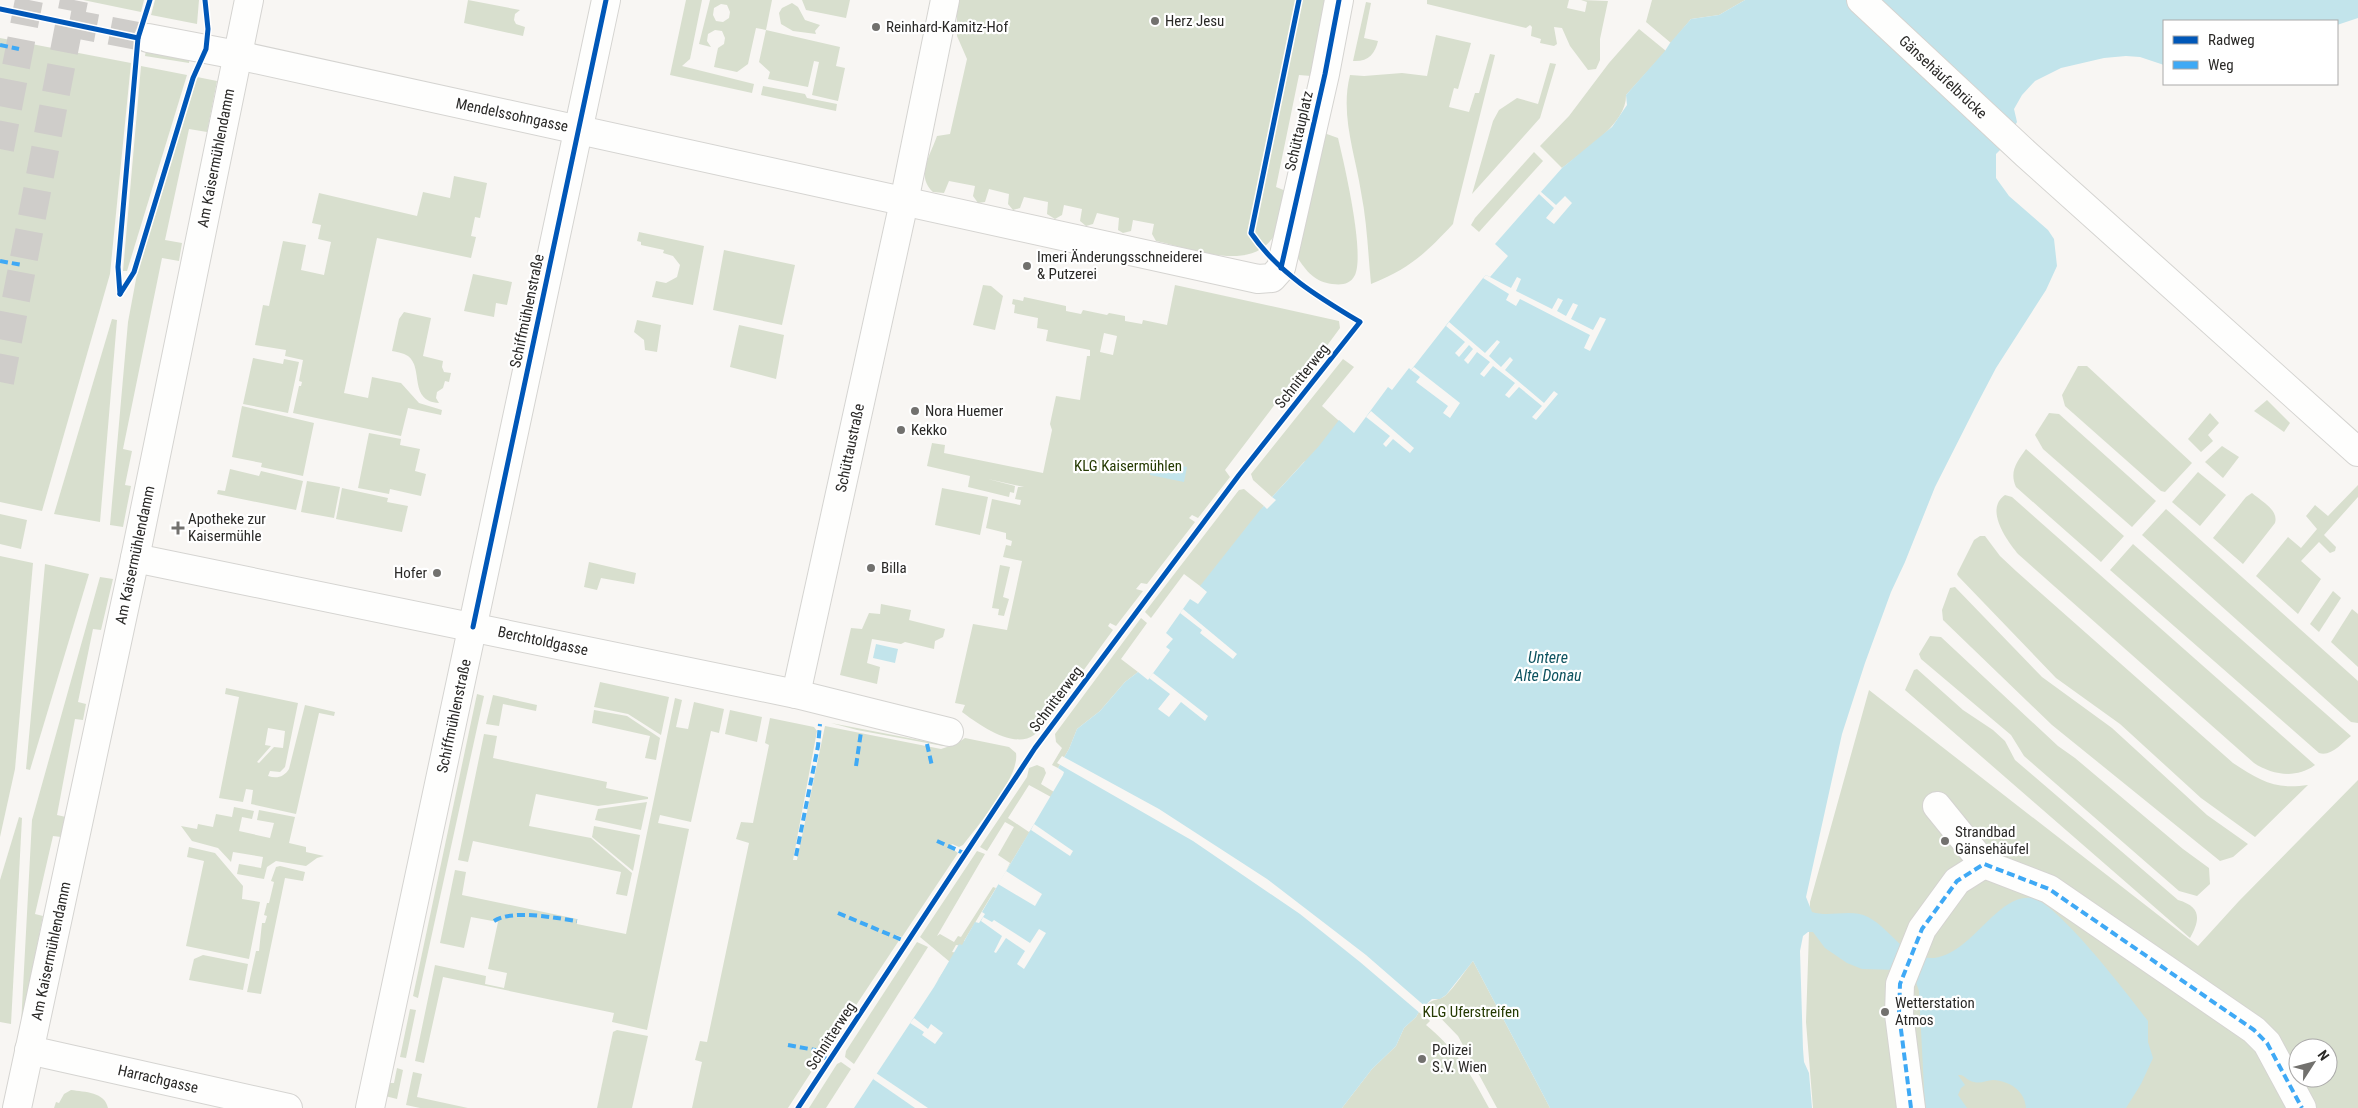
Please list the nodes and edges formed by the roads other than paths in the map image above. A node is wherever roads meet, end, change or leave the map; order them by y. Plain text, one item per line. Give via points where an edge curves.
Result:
1 (249, 0) edge
2 (606, 0) edge
3 (945, 0) edge
4 (1339, 0) edge
5 (1861, 0) edge
6 (148, 38) tunnel mouth
7 (237, 55) junction
8 (578, 130) junction
9 (904, 202) junction
10 (2358, 452) edge
11 (135, 558) junction
12 (473, 627) junction
13 (796, 694) junction
14 (949, 732) dead end
15 (1937, 806) dead end
16 (1984, 864) junction
17 (29, 1050) junction
18 (17, 1108) edge
19 (288, 1108) edge
20 (370, 1108) edge
21 (1911, 1108) edge
22 (2302, 1108) edge

1 - 7 street, Am Kaisermühlendamm
2 - 8 street, Schiffmühlenstraße
3 - 9 street
4 - 9 street, Schüttauplatz via 1281,268 1272,278 1258,279
5 - 10 street, Gänsehäufelbrücke via 2026,154
6 - 7 street, Mendelssohngasse
7 - 8 street, Mendelssohngasse
7 - 11 street, Am Kaisermühlendamm
8 - 9 street, Mendelssohngasse
8 - 12 street, Schiffmühlenstraße
9 - 13 street, Schüttaustraße
11 - 12 street, Berchtoldgasse
11 - 17 street, Am Kaisermühlendamm
12 - 13 street, Berchtoldgasse
12 - 20 street, Schiffmühlenstraße
13 - 14 street, Berchtoldgasse
15 - 16 street
16 - 21 street via 1957,881 1922,929 1900,984 1899,1014
16 - 22 street via 2049,889 2254,1030 2267,1043
17 - 18 street, Am Kaisermühlendamm
17 - 19 street, Harrachgasse

